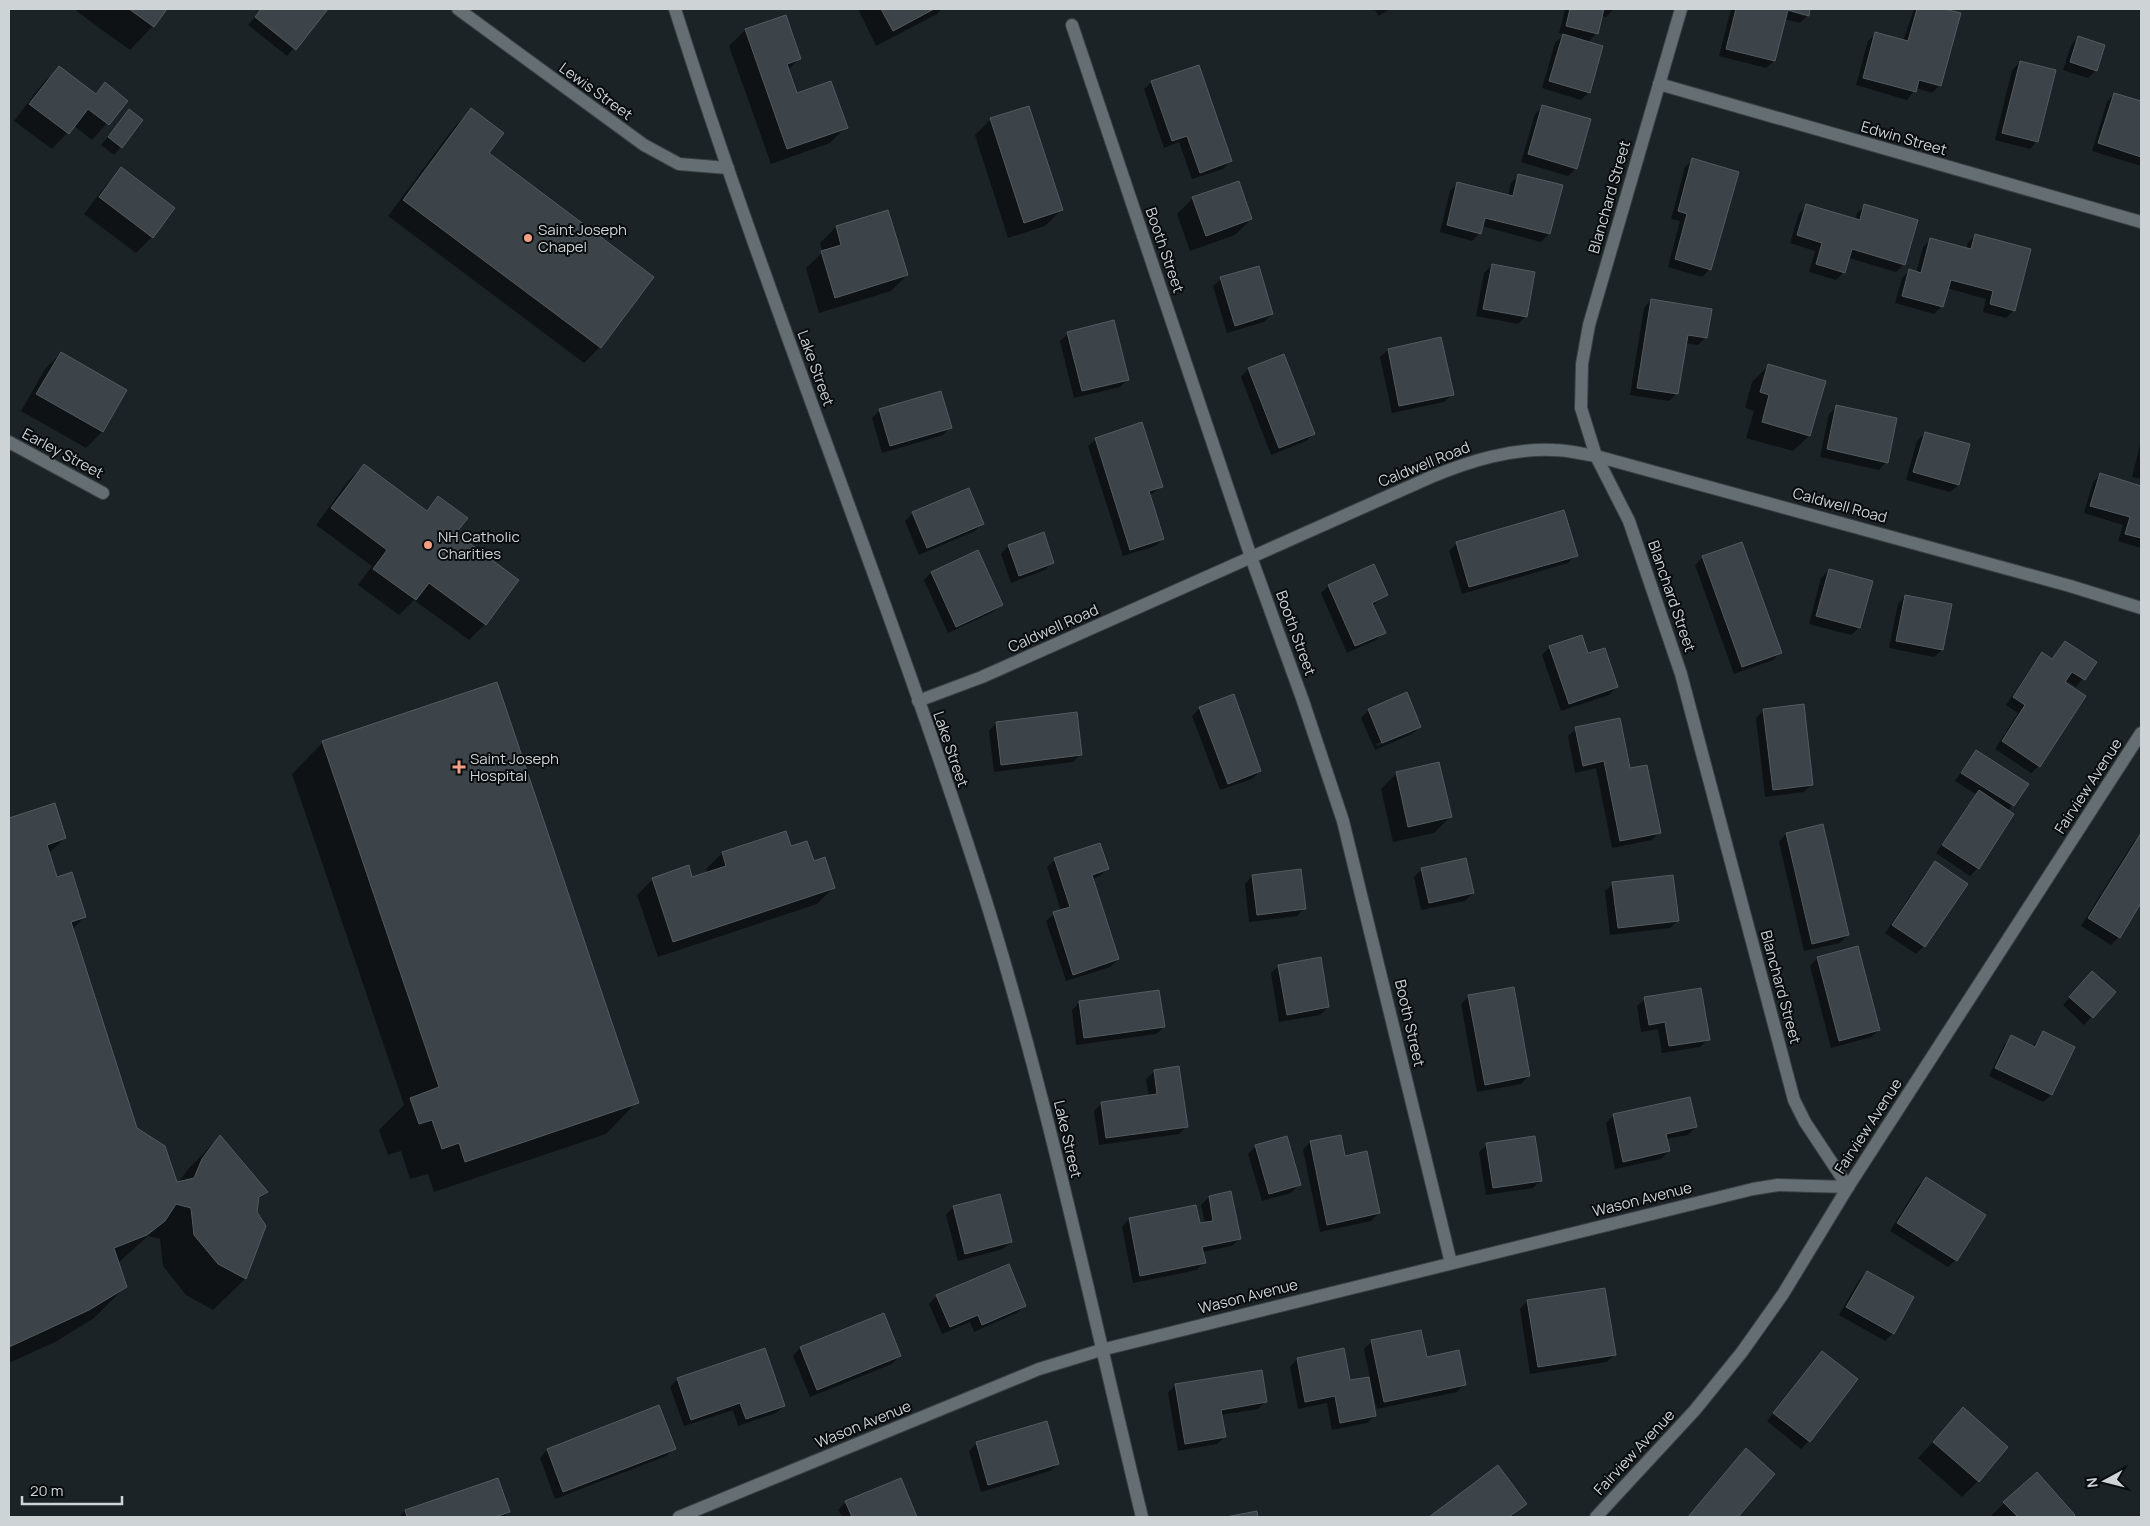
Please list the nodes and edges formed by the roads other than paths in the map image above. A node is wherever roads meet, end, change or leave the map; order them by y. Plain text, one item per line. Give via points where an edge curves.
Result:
1 (458, 9) edge
2 (675, 9) edge
3 (1681, 9) edge
4 (1072, 25) dead end
5 (1659, 84) junction
6 (728, 168) junction
7 (2141, 222) edge
8 (9, 442) edge
9 (1596, 456) junction
10 (103, 493) dead end
11 (1251, 557) junction
12 (2141, 608) edge
13 (918, 701) junction
14 (2141, 733) edge
15 (1848, 1187) junction
16 (1451, 1263) junction
17 (1101, 1350) junction
18 (679, 1517) edge
19 (1142, 1517) edge
20 (1596, 1517) edge

1 - 6 street, Lewis Street via 644,145 679,164
2 - 6 street, Lake Street
3 - 5 street, Blanchard Street
4 - 11 street, Booth Street
5 - 7 street, Edwin Street
5 - 9 street, Blanchard Street via 1589,325 1582,364 1581,408
6 - 13 street, Lake Street
8 - 10 street, Earley Street
9 - 11 street, Caldwell Road via 1554,450 1508,453 1470,461
9 - 12 street, Caldwell Road
9 - 15 street, Blanchard Street via 1628,521 1682,674 1794,1100
11 - 13 street, Caldwell Road via 991,673
11 - 16 street, Booth Street via 1343,820
13 - 17 street, Lake Street via 1015,1000 1043,1103
14 - 15 street, Fairview Avenue
15 - 16 street, Wason Avenue via 1778,1185 1753,1189
15 - 20 street, Fairview Avenue via 1783,1294 1742,1352 1695,1410
16 - 17 street, Wason Avenue
17 - 18 street, Wason Avenue via 1039,1369
17 - 19 street, Lake Street

